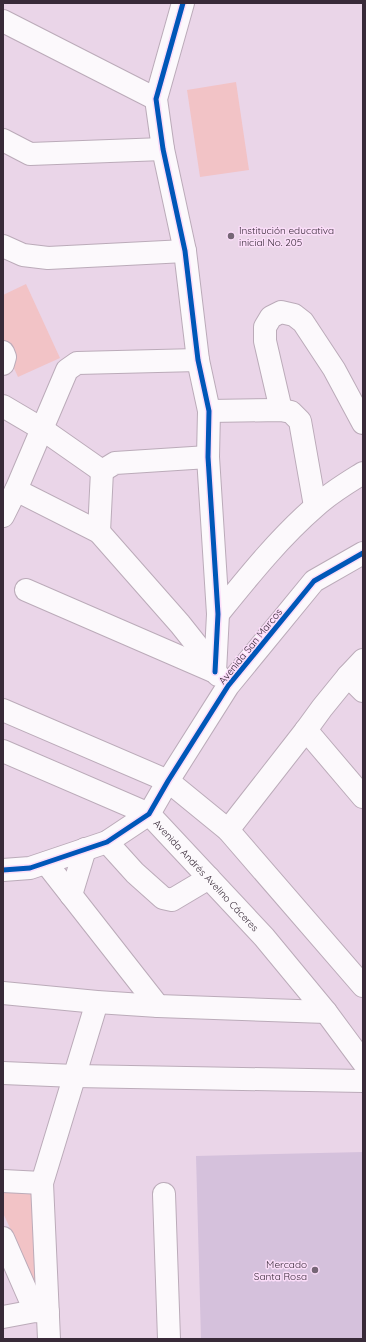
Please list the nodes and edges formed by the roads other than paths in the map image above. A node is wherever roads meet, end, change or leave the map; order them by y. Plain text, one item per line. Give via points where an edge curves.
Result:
1 (183, 3) edge
2 (3, 21) edge
3 (156, 99) junction
4 (3, 140) edge
5 (163, 149) junction
6 (3, 246) edge
7 (185, 251) junction
8 (3, 352) edge
9 (198, 360) junction
10 (3, 364) edge
11 (3, 406) edge
12 (281, 410) junction
13 (209, 411) junction
14 (363, 423) edge
15 (42, 429) junction
16 (208, 457) junction
17 (102, 471) junction
18 (363, 473) edge
19 (16, 490) junction
20 (315, 506) junction
21 (3, 516) edge
22 (99, 532) junction
23 (363, 552) edge
24 (26, 590) dead end
25 (218, 614) junction
26 (363, 660) edge
27 (348, 676) junction
28 (222, 679) junction
29 (363, 691) edge
30 (3, 710) edge
31 (306, 730) junction
32 (3, 751) edge
33 (168, 781) junction
34 (363, 797) edge
35 (149, 814) junction
36 (228, 830) junction
37 (108, 842) junction
38 (85, 849) junction
39 (46, 863) junction
40 (3, 870) edge
41 (209, 878) junction
42 (71, 895) junction
43 (363, 986) edge
44 (3, 993) edge
45 (97, 1002) junction
46 (158, 1006) junction
47 (326, 1012) junction
48 (363, 1062) edge
49 (3, 1073) edge
50 (75, 1076) junction
51 (363, 1081) edge
52 (3, 1181) edge
53 (42, 1183) junction
54 (164, 1194) dead end
55 (3, 1238) edge
56 (41, 1311) junction
57 (3, 1317) edge
58 (48, 1339) edge
59 (169, 1339) edge

1 - 3 street
2 - 3 street
3 - 5 street
4 - 5 street via 30,154
5 - 7 street
6 - 7 street via 23,255 48,258
7 - 9 street
8 - 10 street
9 - 13 street
9 - 15 street via 77,363 67,370
11 - 15 street
12 - 13 street
12 - 14 street via 265,341 265,327 270,317 281,312 294,315 303,322 334,369
12 - 20 street via 291,412 300,421
13 - 16 street
15 - 17 street
15 - 19 street
16 - 17 street via 115,463
16 - 25 street
17 - 22 street
18 - 20 street
19 - 21 street
19 - 22 street
20 - 25 street via 267,554
22 - 28 street via 180,624
23 - 28 street, Avenida San Marcos via 314,581
24 - 28 street
25 - 28 street
26 - 27 street
27 - 29 street
27 - 31 street
28 - 33 street, Avenida San Marcos
30 - 33 street
31 - 34 street
31 - 36 street
32 - 35 street, Avenida Andrés Avelino Cáceres
33 - 35 street, Avenida San Marcos
33 - 36 street
35 - 37 street
35 - 41 street, Avenida Andrés Avelino Cáceres
36 - 43 street
37 - 38 street
37 - 41 street via 135,874 163,898 172,900
38 - 39 street
38 - 42 street
39 - 40 street via 30,868
39 - 42 street
41 - 47 street, Avenida Andrés Avelino Cáceres
42 - 46 street
44 - 45 street
45 - 46 street
45 - 50 street
46 - 47 street
47 - 48 street, Avenida Andrés Avelino Cáceres
49 - 50 street
50 - 51 street
50 - 53 street
52 - 53 street
53 - 56 street
54 - 59 street
55 - 56 street
56 - 57 street
56 - 58 street

